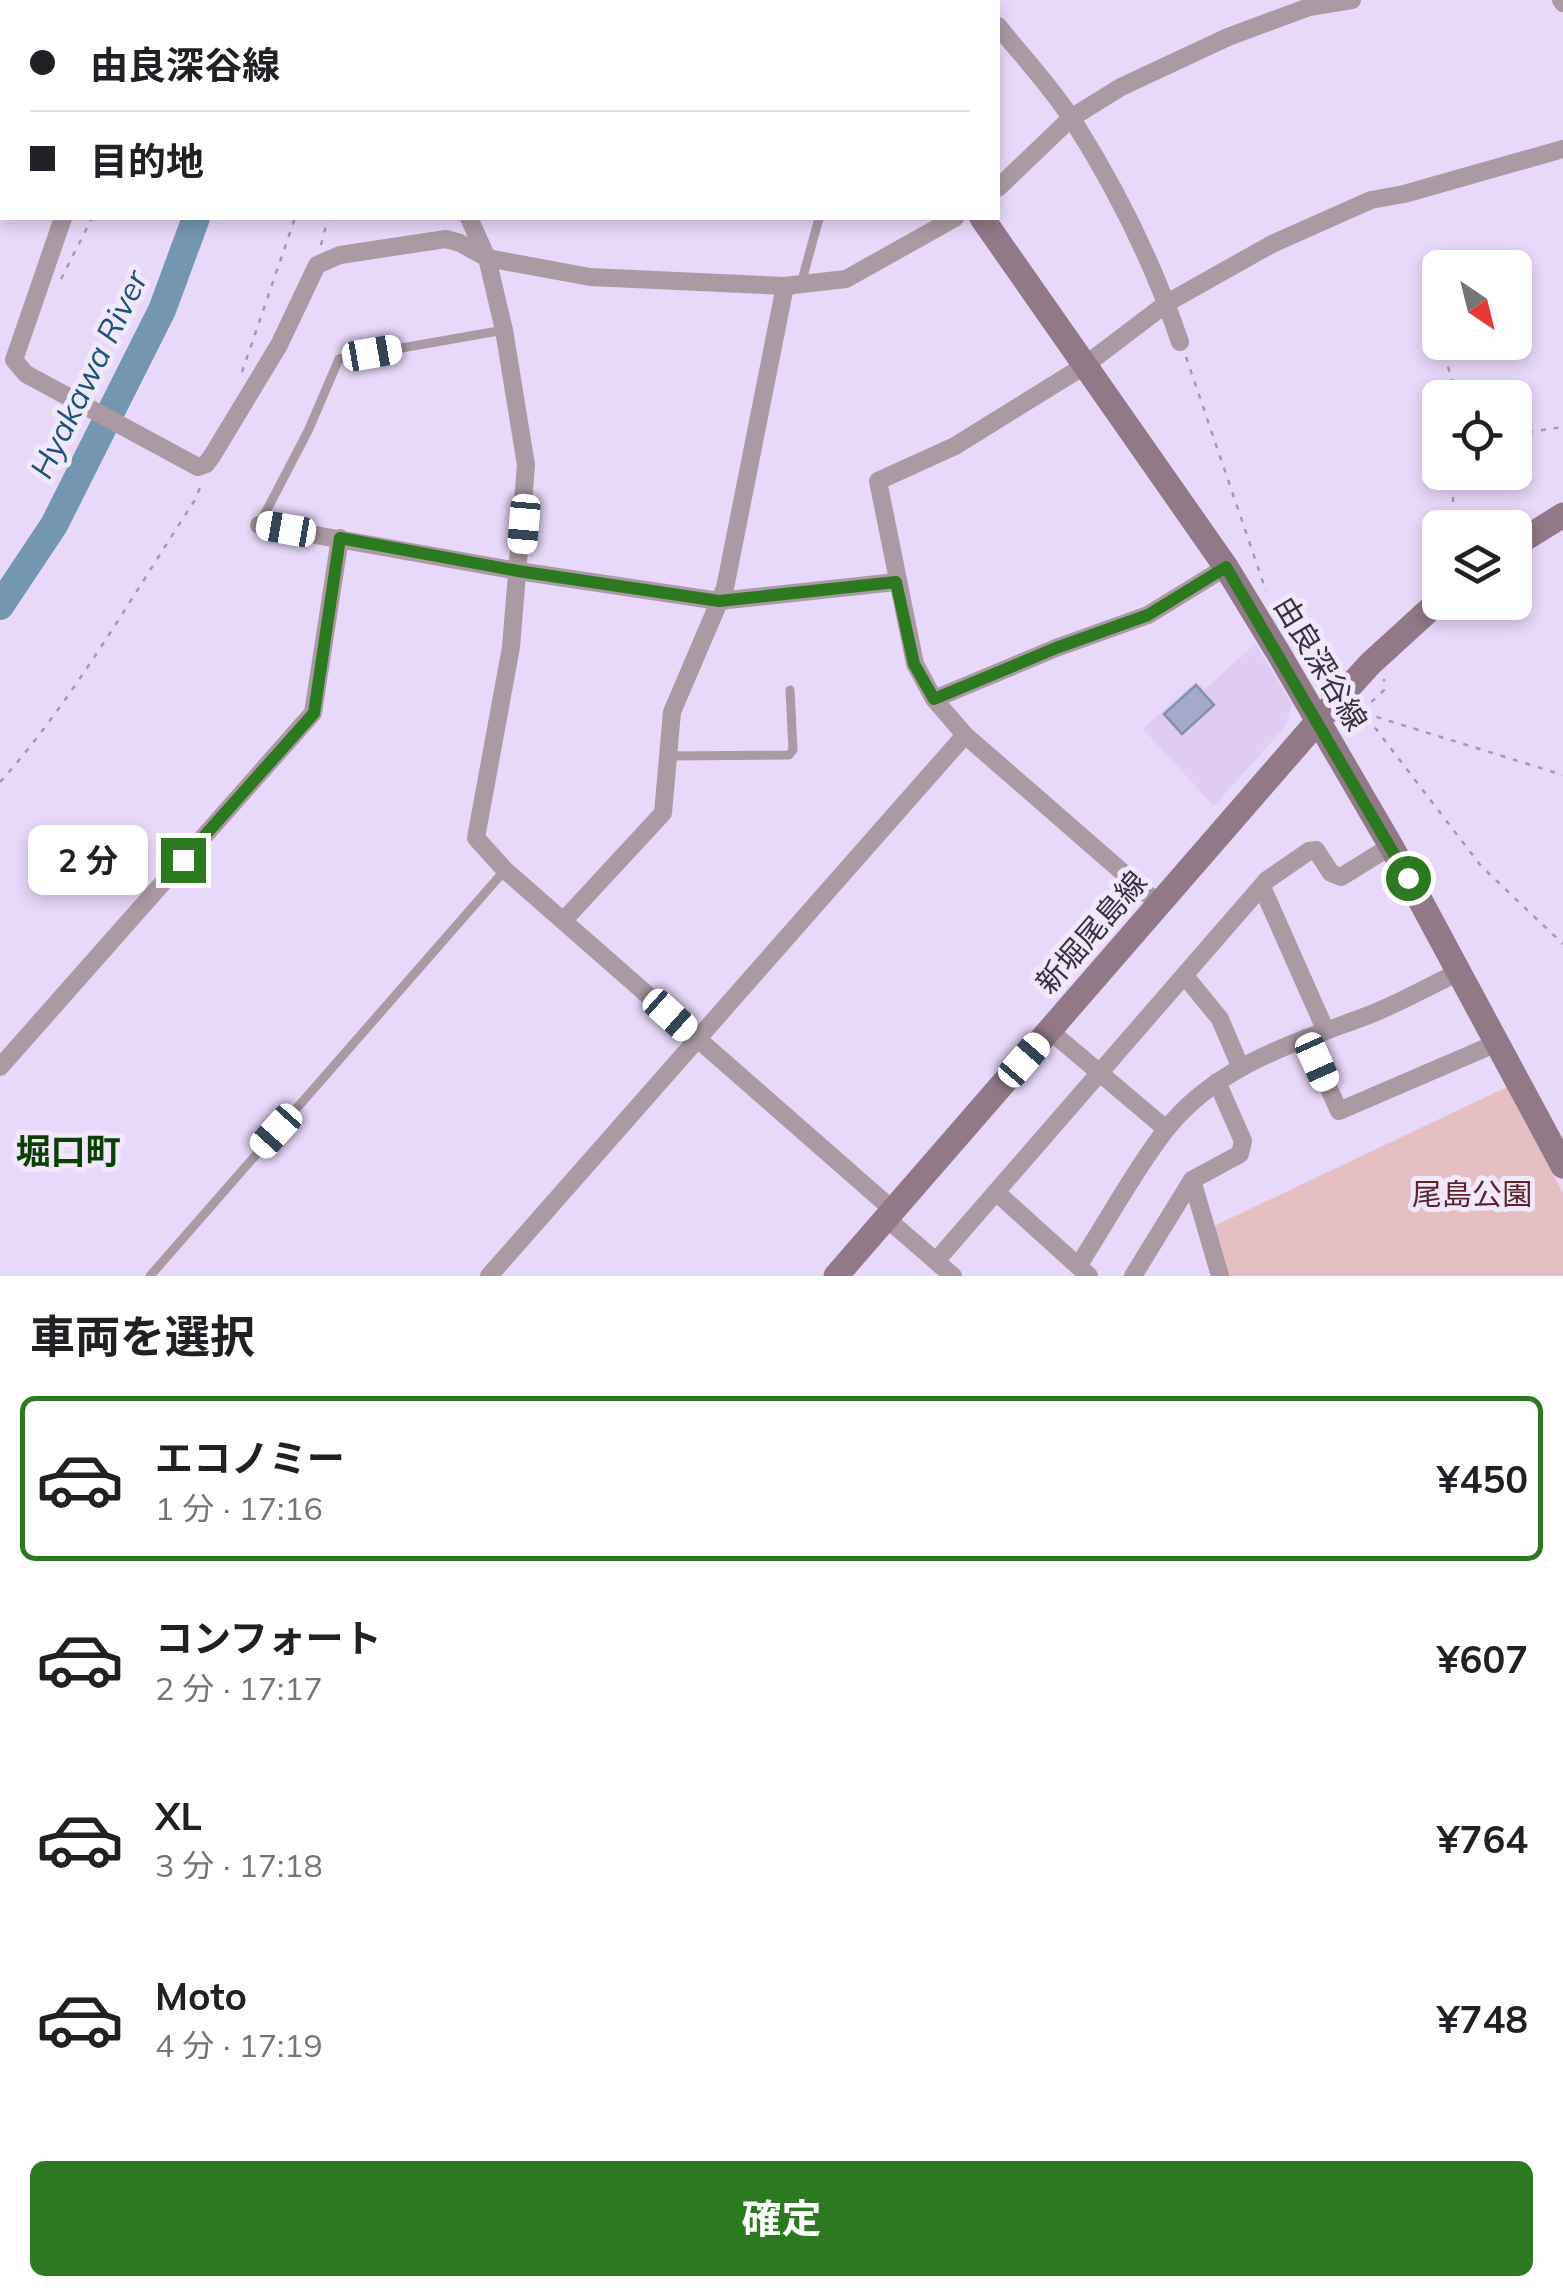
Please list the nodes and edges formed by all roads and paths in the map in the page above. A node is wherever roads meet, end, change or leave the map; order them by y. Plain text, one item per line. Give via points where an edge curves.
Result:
1 (1346, 1) edge
2 (1000, 29) edge
3 (1071, 118) junction
4 (1563, 149) edge
5 (1000, 186) edge
6 (62, 220) edge
7 (294, 220) edge
8 (328, 220) edge
9 (471, 220) edge
10 (818, 220) edge
11 (951, 220) edge
12 (983, 220) edge
13 (487, 258) junction
14 (317, 265) junction
15 (793, 285) junction
16 (1167, 302) junction
17 (504, 330) junction
18 (1180, 342) joint
19 (1084, 366) junction
20 (241, 374) dead end
21 (1563, 427) edge
22 (1532, 432) edge
23 (195, 500) dead end
24 (1563, 515) edge
25 (259, 524) joint
26 (1532, 534) edge
27 (340, 538) junction
28 (1226, 567) junction
29 (518, 571) junction
30 (896, 582) junction
31 (719, 601) junction
32 (1271, 604) dead end
33 (1422, 616) edge
34 (790, 690) dead end
35 (934, 699) junction
36 (1354, 707) dead end
37 (1361, 712) junction
38 (1318, 721) junction
39 (965, 735) junction
40 (668, 756) junction
41 (1563, 775) edge
42 (0, 782) edge
43 (1391, 846) junction
44 (504, 870) junction
45 (1262, 887) junction
46 (1159, 904) junction
47 (564, 920) junction
48 (1563, 944) edge
49 (1459, 972) junction
50 (1184, 976) junction
51 (1325, 1029) junction
52 (1050, 1030) junction
53 (696, 1038) junction
54 (1306, 1038) junction
55 (1497, 1042) junction
56 (1240, 1066) junction
57 (0, 1067) edge
58 (1100, 1073) junction
59 (1216, 1082) junction
60 (1166, 1129) junction
61 (1563, 1166) edge
62 (1192, 1180) junction
63 (996, 1192) junction
64 (890, 1214) junction
65 (936, 1261) junction
66 (1084, 1271) edge
67 (150, 1276) edge
68 (489, 1276) edge
69 (836, 1276) edge
70 (953, 1276) edge
71 (1134, 1276) edge
72 (1220, 1276) edge

1 - 3 street via 1309,6 1228,37
2 - 3 street
3 - 5 street
3 - 16 street via 1112,185
4 - 16 street via 1371,200
6 - 14 street via 14,360 26,374 198,467 212,456 279,345
7 - 20 path
8 - 14 path
9 - 13 street
10 - 15 lane
11 - 15 street via 846,279
12 - 19 main road, 由良深谷線
13 - 14 street via 446,240 340,255
13 - 15 street via 590,277
13 - 17 street
15 - 31 street
16 - 18 street
16 - 19 street
17 - 25 lane via 339,359
17 - 29 street via 526,464
18 - 32 path
19 - 28 main road, 由良深谷線
19 - 30 street via 943,452 878,481
21 - 22 path
23 - 42 path
24 - 26 main road
25 - 27 street
27 - 29 street
27 - 57 street via 314,713
28 - 35 street via 1148,615
28 - 38 main road, 由良深谷線
29 - 31 street
29 - 44 street via 476,838
30 - 31 street
30 - 35 street via 914,664
31 - 40 street via 672,712
33 - 38 main road, 新堀尾島線
34 - 40 lane via 789,756
35 - 39 street
36 - 37 path
37 - 41 path
37 - 48 path via 1481,866
38 - 43 main road, 由良深谷線
38 - 46 main road, 新堀尾島線
39 - 46 street
39 - 53 street
40 - 47 street via 664,814
43 - 45 street via 1341,877 1310,851
43 - 49 main road, 由良深谷線
44 - 47 street
44 - 67 lane
45 - 50 street
45 - 51 street
46 - 52 main road, 新堀尾島線
47 - 53 street
49 - 51 street
49 - 55 main road, 由良深谷線
50 - 56 street via 1220,1019
50 - 58 street
51 - 54 street
52 - 58 street
52 - 64 main road, 新堀尾島線
53 - 64 street
53 - 68 street
54 - 55 street via 1339,1110
54 - 56 street
55 - 61 main road, 由良深谷線
56 - 59 street
58 - 60 street
58 - 63 street
59 - 60 street
59 - 62 street via 1243,1147 1235,1160
60 - 66 street
62 - 71 street
62 - 72 street
63 - 65 street
63 - 66 street
64 - 65 street
64 - 69 main road, 新堀尾島線
65 - 70 street

